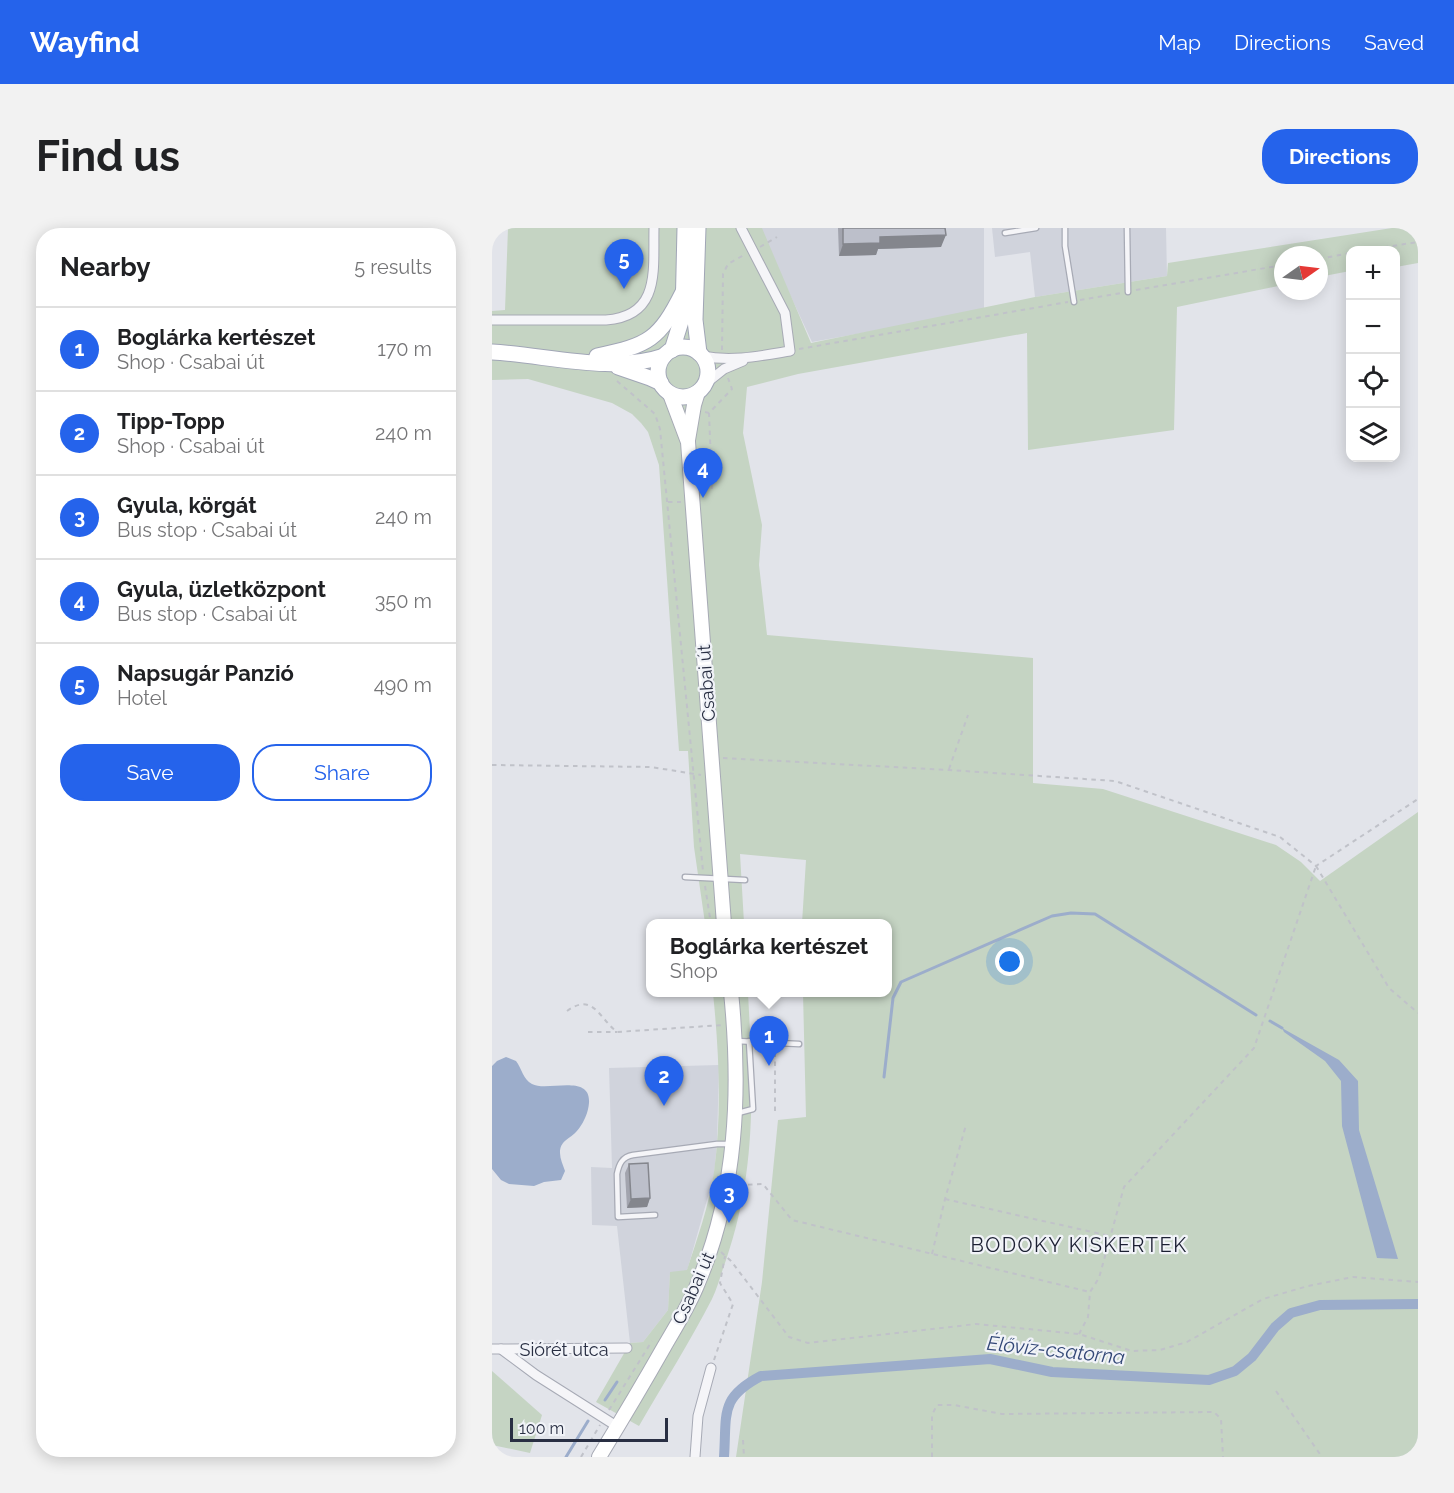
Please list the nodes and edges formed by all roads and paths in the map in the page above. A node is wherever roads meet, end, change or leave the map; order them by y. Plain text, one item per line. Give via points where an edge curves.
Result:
1 (654, 228) edge
2 (685, 228) edge
3 (698, 228) edge
4 (741, 228) edge
5 (1036, 228) edge
6 (1065, 228) edge
7 (1126, 228) edge
8 (1005, 233) dead end
9 (777, 237) dead end
10 (1418, 242) edge
11 (1392, 246) edge
12 (754, 250) junction
13 (1346, 254) edge
14 (1328, 257) edge
15 (1274, 267) edge
16 (683, 292) junction
17 (1128, 292) junction
18 (1074, 302) junction
19 (492, 320) edge
20 (790, 351) junction
21 (492, 352) edge
22 (668, 353) junction
23 (700, 355) junction
24 (748, 358) junction
25 (579, 360) junction
26 (607, 363) junction
27 (617, 381) dead end
28 (665, 388) junction
29 (701, 388) junction
30 (709, 413) dead end
31 (688, 442) junction
32 (702, 489) dead end
33 (668, 502) junction
34 (681, 502) dead end
35 (968, 715) dead end
36 (711, 758) junction
37 (492, 765) edge
38 (949, 770) junction
39 (693, 775) junction
40 (712, 776) junction
41 (1418, 799) edge
42 (1316, 866) junction
43 (685, 877) dead end
44 (704, 878) junction
45 (720, 879) junction
46 (745, 880) dead end
47 (710, 919) edge
48 (724, 919) edge
49 (732, 997) edge
50 (567, 1011) dead end
51 (1418, 1013) edge
52 (711, 1024) dead end
53 (588, 1032) dead end
54 (617, 1032) junction
55 (742, 1041) junction
56 (775, 1043) junction
57 (799, 1044) dead end
58 (775, 1111) dead end
59 (966, 1125) dead end
60 (734, 1144) junction
61 (727, 1186) junction
62 (945, 1199) junction
63 (656, 1215) dead end
64 (1110, 1236) junction
65 (712, 1245) junction
66 (932, 1254) junction
67 (725, 1255) junction
68 (1418, 1282) edge
69 (1090, 1292) junction
70 (1079, 1334) junction
71 (655, 1337) dead end
72 (627, 1348) joint
73 (496, 1349) edge
74 (649, 1359) junction
75 (711, 1368) joint
76 (1276, 1391) dead end
77 (604, 1419) junction
78 (618, 1427) junction
79 (743, 1440) dead end
80 (581, 1457) edge
81 (599, 1457) edge
82 (695, 1457) edge
83 (744, 1457) edge
84 (932, 1457) edge
85 (1223, 1457) edge
86 (1322, 1457) edge

1 - 19 street via 651,292 634,312 621,319 606,320
2 - 16 main road
3 - 23 main road via 695,320
4 - 12 street
5 - 8 lane
6 - 18 lane
7 - 17 lane
9 - 12 path
10 - 11 path
12 - 20 street via 785,313
13 - 14 path
15 - 17 path
16 - 22 main road via 683,315
16 - 25 main road via 669,318 648,340 625,351
17 - 18 path
18 - 20 path
20 - 24 street
21 - 25 main road
22 - 23 main road via 684,348
22 - 26 main road via 648,362
22 - 28 main road via 658,371
23 - 24 street
23 - 29 main road via 708,373
24 - 29 street via 724,369
25 - 26 main road
26 - 28 main road via 650,378
27 - 33 path via 655,414
28 - 29 main road via 682,397
28 - 31 street, Csabai út
29 - 31 street, Csabai út
30 - 32 path via 712,489
31 - 36 street, Csabai út
33 - 34 path
33 - 39 path
35 - 38 path
36 - 38 path
36 - 40 street, Csabai út
37 - 39 path via 651,767
38 - 42 path via 1115,781 1280,837
39 - 40 path
39 - 44 path
40 - 45 street, Csabai út
41 - 42 path
42 - 51 path via 1389,988
42 - 64 path via 1254,1048 1124,1187
43 - 44 lane
44 - 45 lane
44 - 47 path
45 - 46 lane
45 - 48 street, Csabai út
49 - 55 street, Csabai út
50 - 54 path via 591,1005
52 - 54 path
53 - 54 path
55 - 56 lane
55 - 60 street, Csabai út
56 - 57 lane
56 - 58 path
59 - 62 path
60 - 61 street, Csabai út
60 - 63 lane via 625,1158 617,1174 618,1217
61 - 65 street, Csabai út
61 - 66 path via 763,1184 792,1220
62 - 64 path
62 - 66 path
64 - 69 path via 1099,1278
65 - 67 path
65 - 74 street, Csabai út via 689,1302
66 - 69 path
67 - 70 path via 789,1338 808,1343 976,1324
67 - 75 path via 720,1283 733,1304
68 - 70 path via 1353,1277 1308,1286 1263,1299 1187,1342 1160,1350 1132,1351
69 - 70 path via 1088,1317
71 - 74 path
72 - 73 street, Siórét utca
72 - 74 path
73 - 77 street, Siórét utca
74 - 77 path
74 - 78 street, Csabai út
75 - 82 street via 698,1416
76 - 86 path
77 - 78 street, Siórét utca
77 - 80 path
78 - 81 street, Csabai út
79 - 83 path
84 - 85 path via 932,1415 937,1406 954,1405 1002,1413 1214,1412 1221,1419

